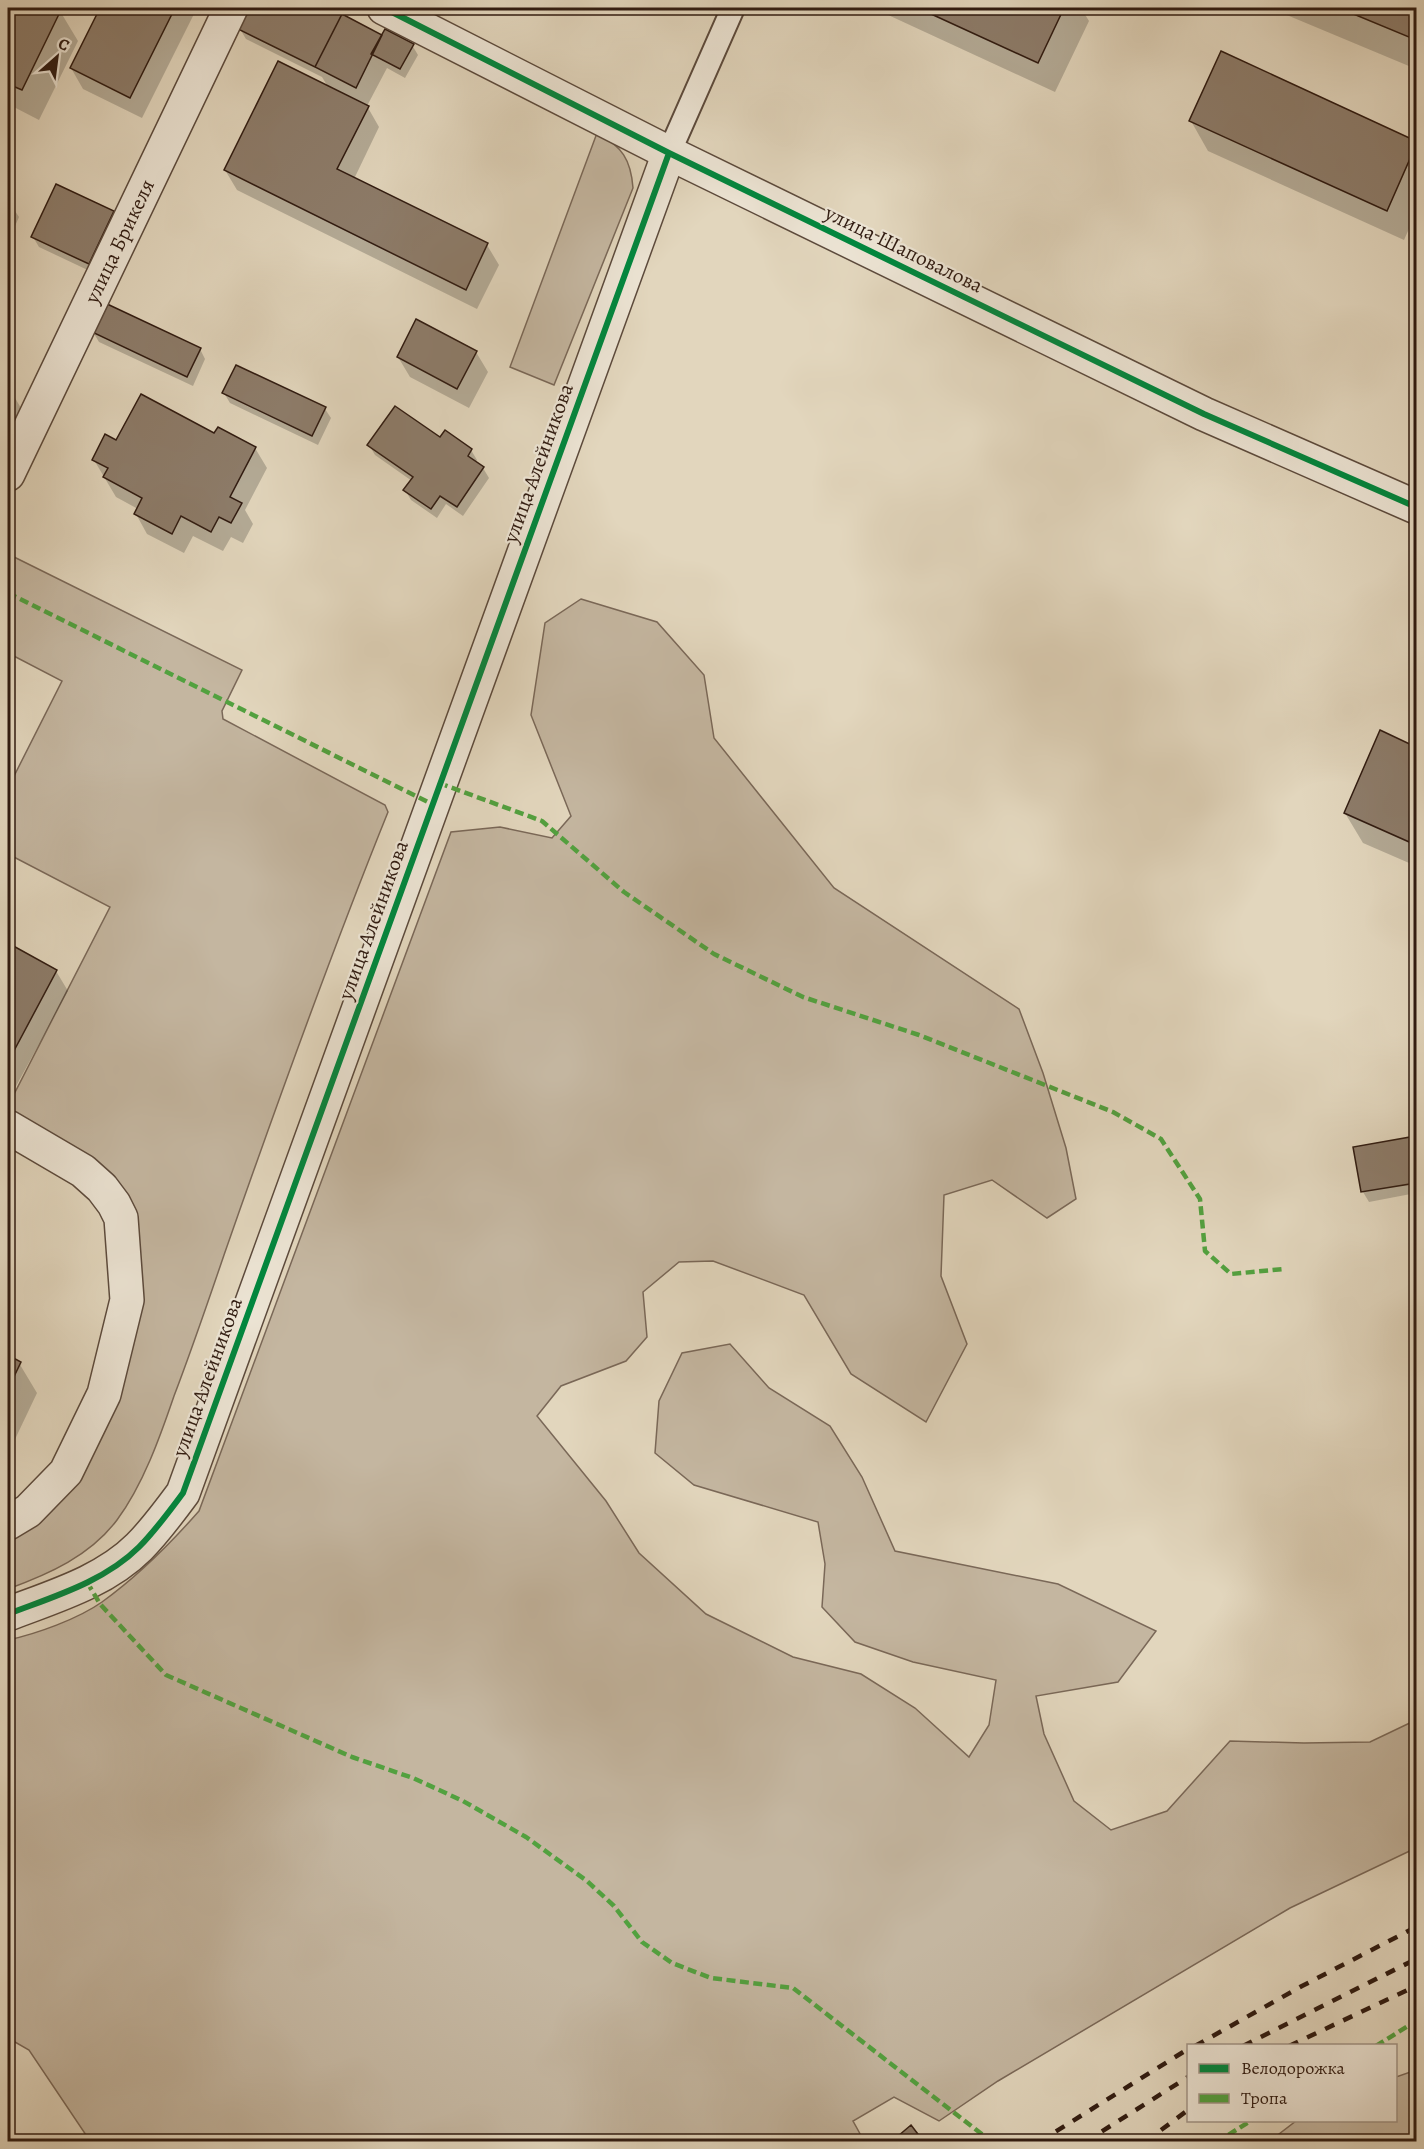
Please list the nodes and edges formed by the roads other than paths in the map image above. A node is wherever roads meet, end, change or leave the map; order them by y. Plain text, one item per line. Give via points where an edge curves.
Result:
1 (231, 8) edge
2 (384, 8) edge
3 (733, 8) edge
4 (669, 153) junction
5 (8, 474) edge
6 (1416, 507) edge
7 (8, 1127) edge
8 (8, 1523) edge
9 (8, 1614) edge

1 - 5 street, улица Брикеля
2 - 4 street, улица Шаповалова
3 - 4 lane, улица Алейникова
4 - 6 street, улица Шаповалова via 1204,414
4 - 9 street, улица Алейникова via 183,1493 137,1548 112,1568
7 - 8 street via 83,1171 114,1204 121,1218 127,1300 104,1394 66,1472 28,1511

